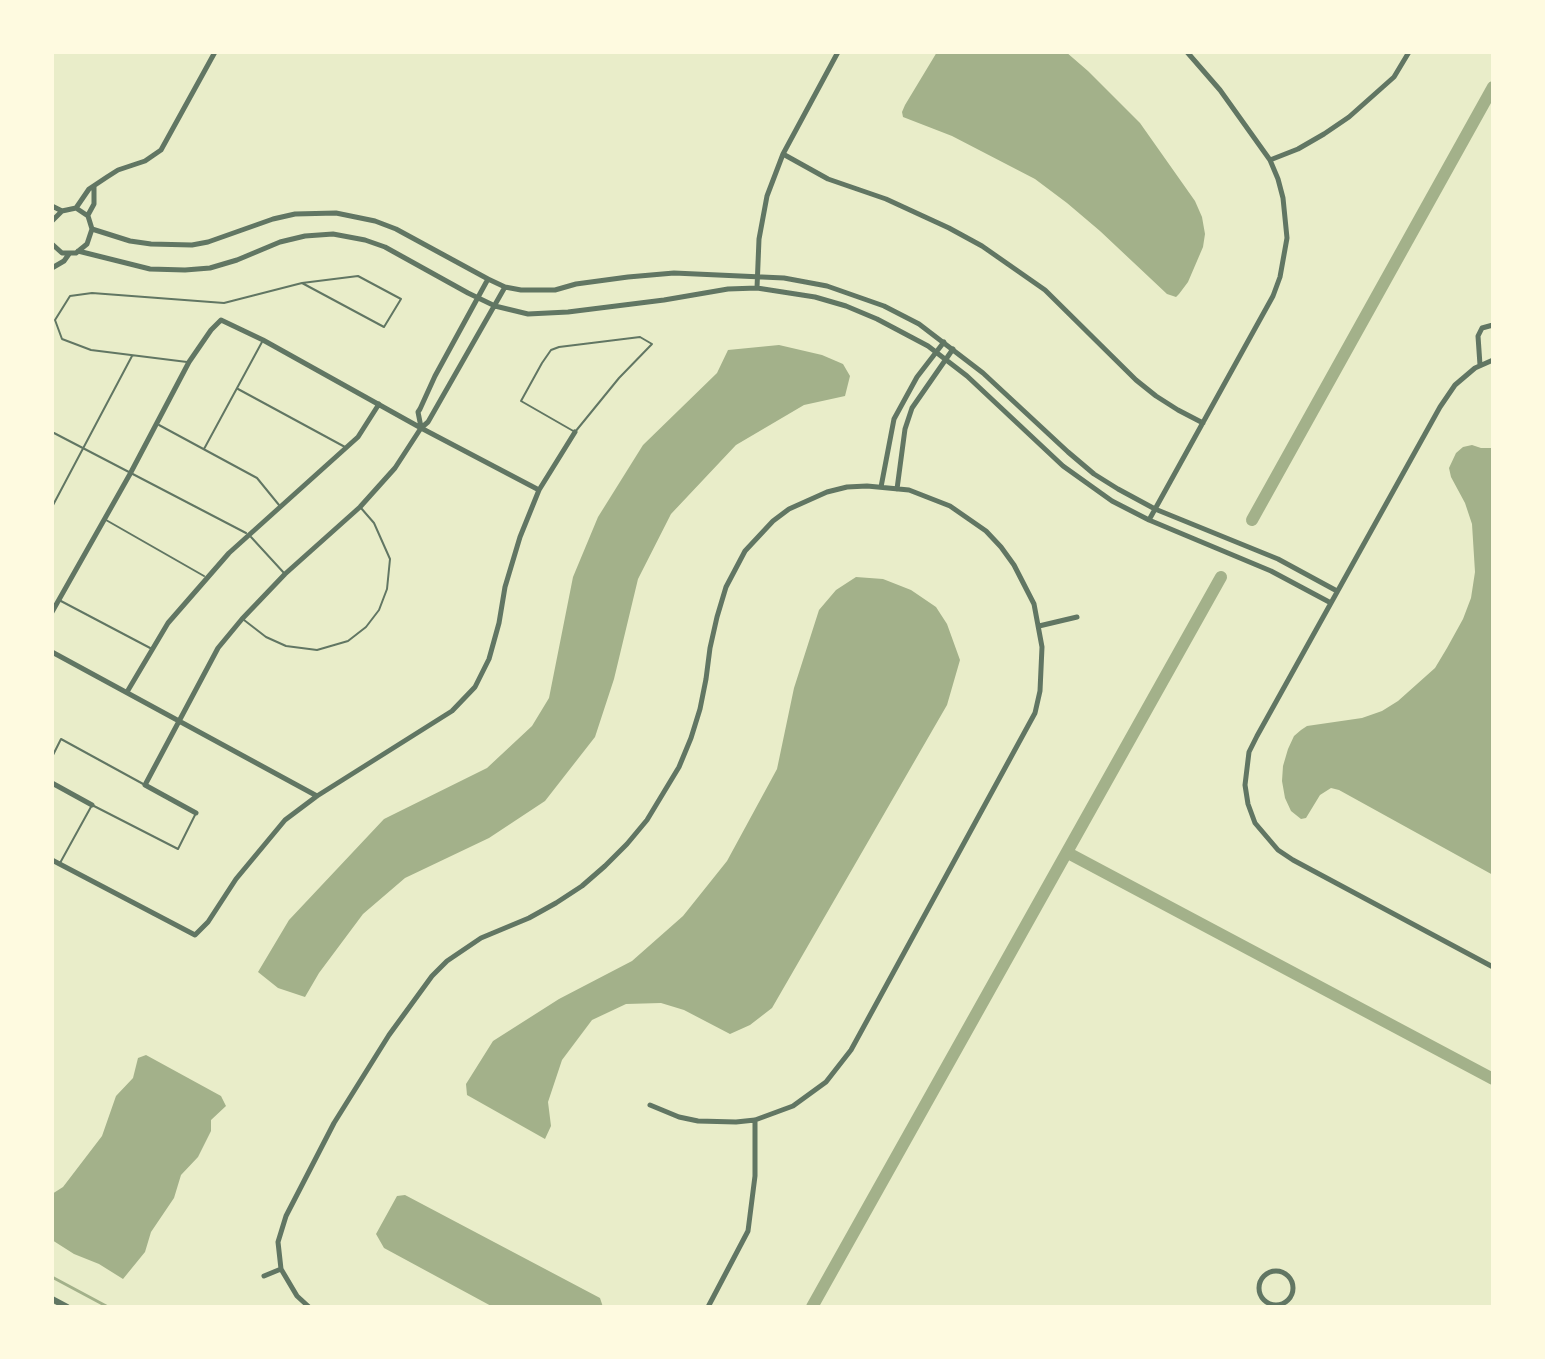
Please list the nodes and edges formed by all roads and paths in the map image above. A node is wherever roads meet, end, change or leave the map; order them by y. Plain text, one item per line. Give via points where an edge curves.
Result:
1 (215, 52) edge
2 (838, 52) edge
3 (1187, 52) edge
4 (1409, 52) edge
5 (783, 154) junction
6 (1270, 160) junction
7 (94, 186) junction
8 (52, 206) edge
9 (76, 208) junction
10 (62, 211) junction
11 (88, 216) junction
12 (52, 221) edge
13 (92, 229) junction
14 (52, 244) edge
15 (78, 251) junction
16 (69, 254) junction
17 (52, 268) edge
18 (757, 276) junction
19 (488, 279) junction
20 (302, 283) junction
21 (505, 287) junction
22 (757, 288) junction
23 (478, 298) junction
24 (495, 306) junction
25 (1493, 325) edge
26 (263, 340) junction
27 (944, 342) junction
28 (953, 349) junction
29 (936, 353) junction
30 (132, 355) junction
31 (944, 360) junction
32 (1493, 360) edge
33 (189, 362) junction
34 (1480, 365) junction
35 (237, 389) junction
36 (379, 404) junction
37 (1203, 423) junction
38 (157, 424) junction
39 (421, 428) junction
40 (575, 432) junction
41 (54, 433) edge
42 (346, 448) junction
43 (84, 449) junction
44 (204, 450) junction
45 (130, 474) junction
46 (881, 487) junction
47 (897, 489) junction
48 (539, 490) junction
49 (280, 505) junction
50 (52, 507) edge
51 (360, 507) junction
52 (1155, 509) junction
53 (105, 519) junction
54 (1149, 520) junction
55 (249, 534) junction
56 (285, 574) junction
57 (207, 577) junction
58 (1337, 591) junction
59 (59, 600) junction
60 (1331, 603) junction
61 (52, 612) edge
62 (1077, 617) dead end
63 (242, 619) junction
64 (1039, 626) junction
65 (153, 649) junction
66 (52, 652) edge
67 (127, 692) junction
68 (179, 721) junction
69 (52, 757) edge
70 (52, 783) edge
71 (145, 785) junction
72 (317, 796) junction
73 (92, 805) junction
74 (196, 813) joint
75 (52, 860) edge
76 (59, 864) junction
77 (1493, 967) edge
78 (650, 1105) dead end
79 (755, 1120) junction
80 (281, 1269) junction
81 (264, 1276) dead end
82 (52, 1299) edge
83 (1266, 1305) edge
84 (67, 1307) edge
85 (309, 1307) edge
86 (708, 1307) edge

1 - 7 street via 161,150
2 - 5 street
3 - 6 street
4 - 6 street via 1394,77 1349,117
5 - 18 street via 762,217
5 - 37 street via 982,246 1045,290 1136,380
6 - 37 street via 1286,218 1285,258 1273,296
7 - 9 street
7 - 11 street
8 - 10 street
9 - 10 street
9 - 11 street
10 - 12 street
11 - 13 street
13 - 15 street
13 - 19 street via 141,243 192,245 295,214 336,213 396,229
14 - 16 street
15 - 16 street
15 - 23 street via 150,269 185,270 210,268 280,242 333,234 385,247
16 - 17 street
18 - 21 street via 674,273 555,290
18 - 22 street
18 - 27 street via 840,290 884,306
19 - 21 street
19 - 23 street
20 - 20 lane via 384,327 401,299 358,276
20 - 30 lane via 224,303 70,296 55,320 62,339 91,350
21 - 24 street
22 - 24 street via 549,314
22 - 29 street via 846,306
23 - 24 street
23 - 39 street via 418,412
24 - 39 street
25 - 34 street via 1482,328 1478,336
26 - 33 street via 221,320
26 - 35 lane
26 - 36 street
27 - 28 street
27 - 29 street
28 - 31 street
28 - 52 street via 1094,474
29 - 31 street
29 - 46 street via 894,419
30 - 33 lane
30 - 43 lane
31 - 47 street via 912,408
31 - 54 street via 1063,466
32 - 34 street
33 - 38 street
34 - 58 street via 1455,385 1440,407
35 - 42 lane
35 - 44 lane
36 - 39 street
36 - 42 street
37 - 52 street
38 - 44 lane
38 - 45 street
39 - 48 street
39 - 51 street
40 - 40 lane via 619,378 652,344 640,337 551,350 521,401
40 - 48 street
41 - 43 lane
42 - 49 street
43 - 45 lane
43 - 50 lane
44 - 49 lane via 257,478
45 - 53 street
45 - 55 lane
46 - 47 street
46 - 80 street via 847,487 807,499 773,521 745,551 717,617 691,738 664,794 627,844 582,886 529,918 481,938 432,976 360,1079 309,1170 281,1229
47 - 64 street via 950,506 986,531 1014,565
48 - 72 street via 505,587 489,659 475,687 452,711
49 - 55 street
51 - 56 street
51 - 63 lane via 374,523 390,559 387,589 366,627 348,641 317,650 286,646
52 - 54 street
52 - 58 street via 1278,559
53 - 57 lane
53 - 59 street
54 - 60 street via 1271,571
55 - 56 lane
55 - 57 street
56 - 63 street
57 - 65 street
58 - 60 street
59 - 61 street
59 - 65 lane
60 - 77 street via 1249,752 1245,785 1255,823 1293,860
62 - 64 street
63 - 68 street via 218,648
64 - 79 street via 1043,669 1035,713 851,1050 810,1095
65 - 67 street
66 - 67 street
67 - 68 street
68 - 71 street
68 - 72 street
69 - 71 lane via 61,739
70 - 73 street
71 - 74 street
72 - 76 street via 285,820 195,935
73 - 74 lane via 178,849
73 - 76 lane
75 - 76 street
78 - 79 street via 698,1121
79 - 86 street via 748,1231
80 - 81 street
80 - 85 street
82 - 84 street
83 - 83 street via 1283,1304 1291,1297 1293,1286 1284,1273 1272,1271 1259,1283

